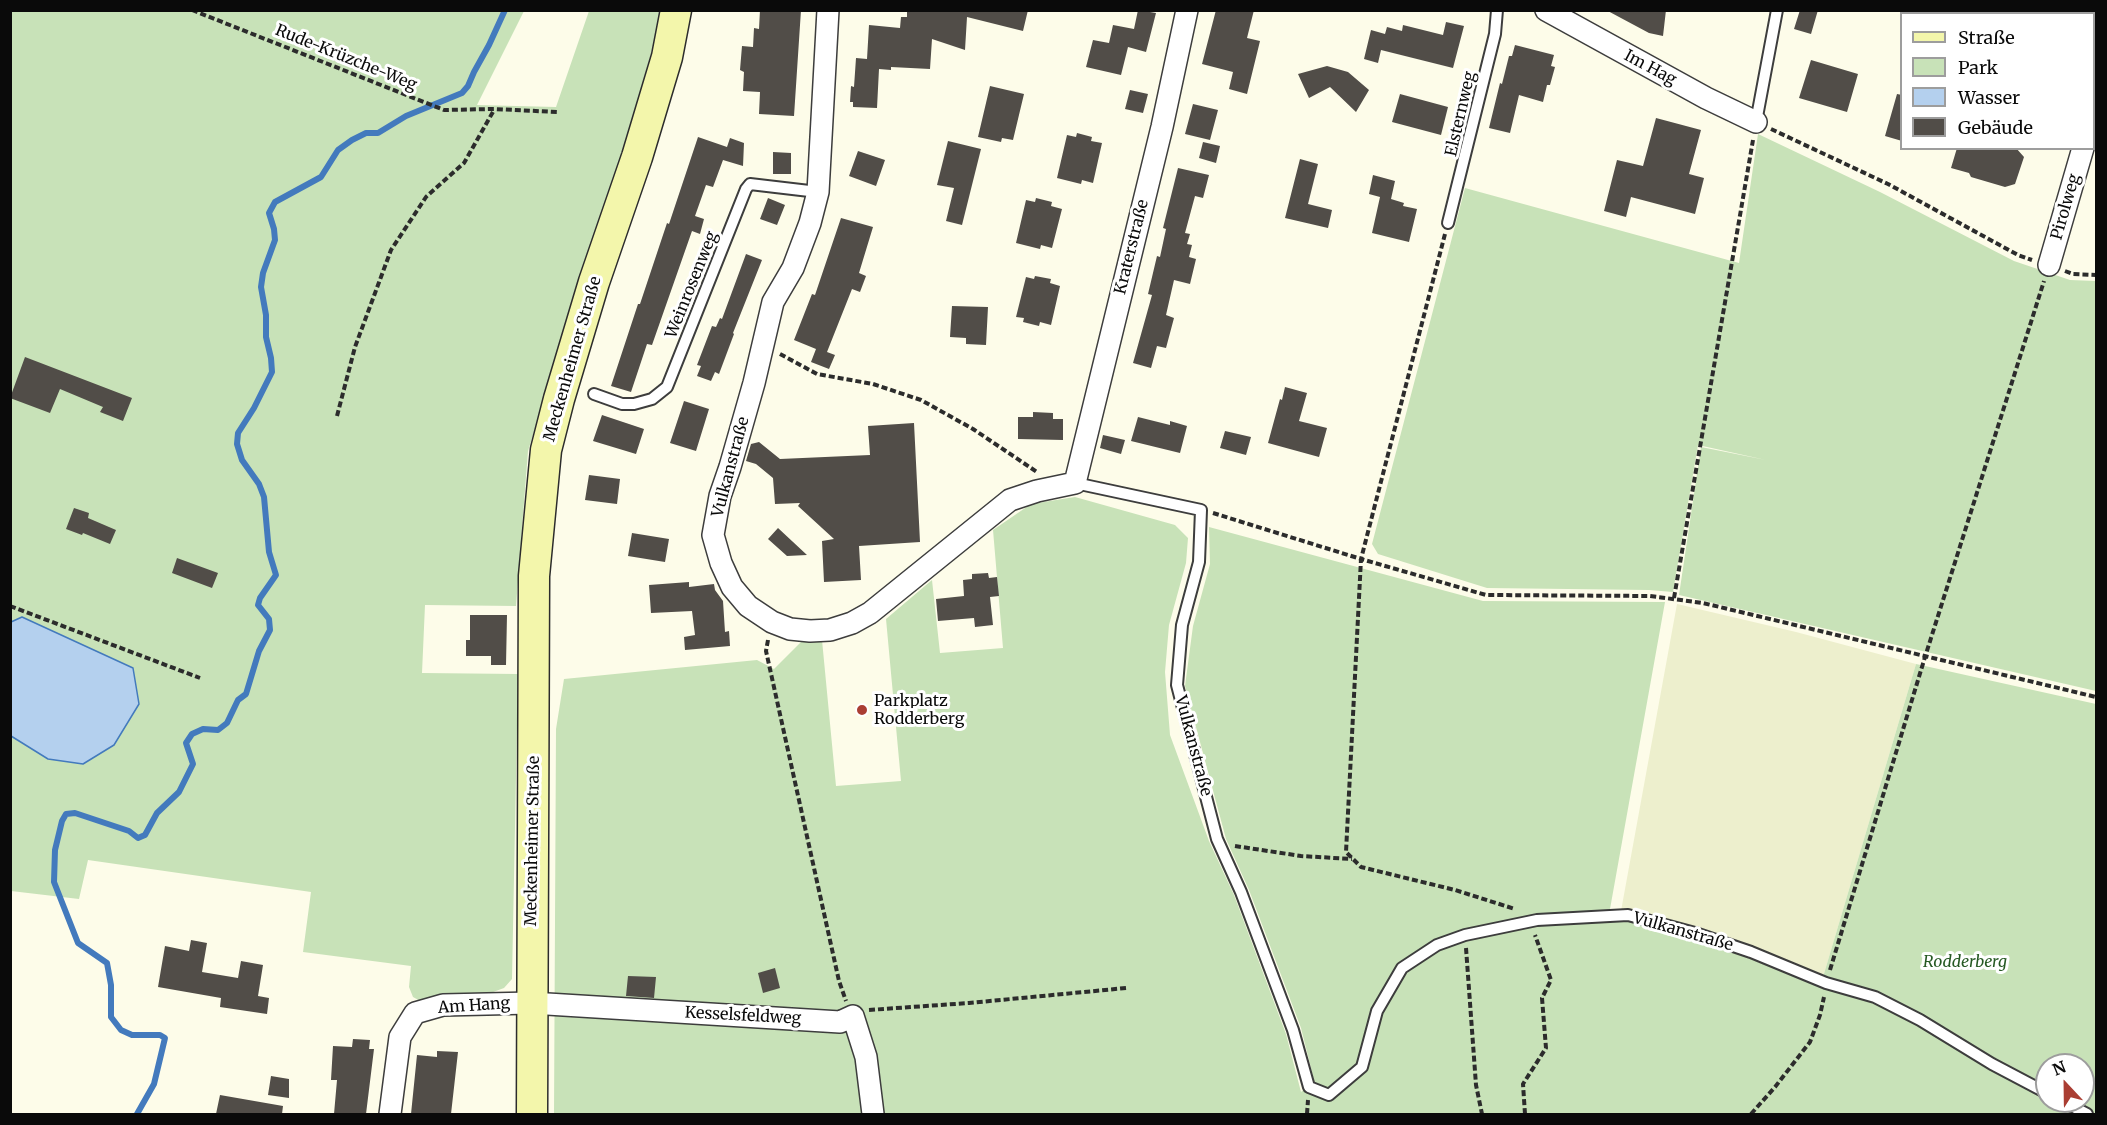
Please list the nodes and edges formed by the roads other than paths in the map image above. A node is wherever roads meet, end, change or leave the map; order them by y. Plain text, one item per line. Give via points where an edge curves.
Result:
1 (676, 10) edge
2 (828, 10) edge
3 (1187, 10) edge
4 (1497, 10) edge
5 (1546, 10) edge
6 (1777, 10) edge
7 (1756, 122) joint
8 (2082, 150) edge
9 (818, 192) junction
10 (1448, 223) road end
11 (2049, 265) road end
12 (594, 394) dead end
13 (1066, 485) junction
14 (531, 1003) junction
15 (2035, 1087) edge
16 (390, 1114) edge
17 (532, 1114) edge
18 (873, 1114) edge

1 - 14 main road, Meckenheimer Straße via 667,57 591,293 546,450 534,576
2 - 9 street, Vulkanstraße
3 - 13 street, Kraterstraße via 1162,127
4 - 10 lane, Elsternweg via 1496,34
5 - 7 street, Im Hag
6 - 7 lane
8 - 11 street, Pirolweg
9 - 12 lane, Weinrosenweg via 750,184 667,387 652,399 634,404
9 - 13 street, Vulkanstraße via 793,268 773,302 713,535 732,587 748,606 790,629 830,630 852,623 891,597 1010,500
13 - 15 lane, Vulkanstraße via 1201,510 1199,562 1182,625 1177,685 1217,839 1293,1030 1309,1087 1329,1095 1362,1067 1377,1011 1402,968 1437,945 1537,920 1628,915 1706,937 1826,983 1875,997
14 - 16 street, Am Hang via 443,1005 416,1013 400,1037
14 - 17 main road, Meckenheimer Straße
14 - 18 street, Kesselsfeldweg via 840,1022 853,1016 866,1057

